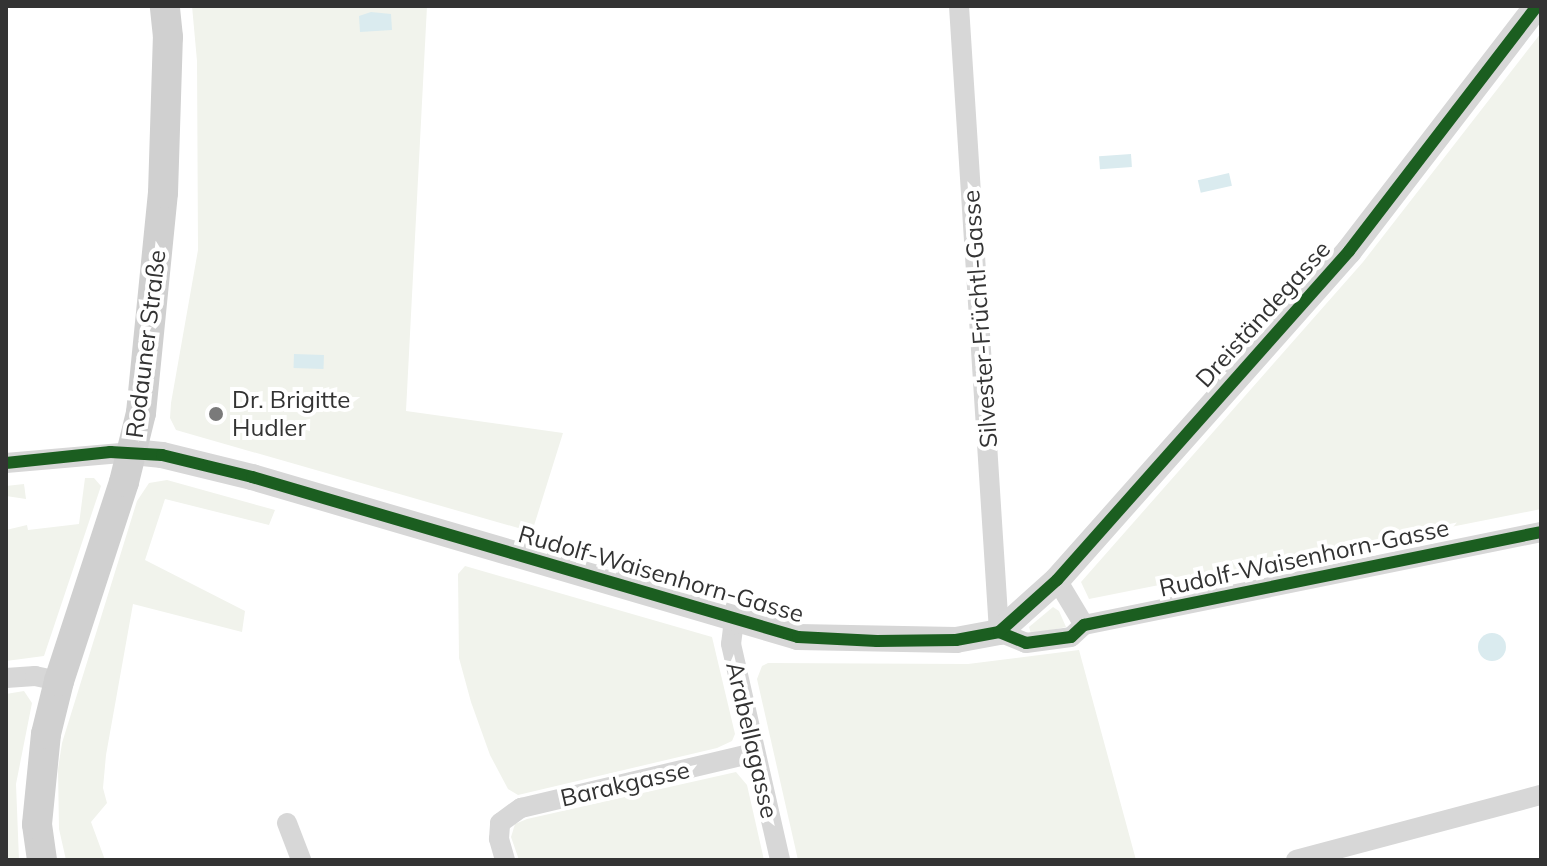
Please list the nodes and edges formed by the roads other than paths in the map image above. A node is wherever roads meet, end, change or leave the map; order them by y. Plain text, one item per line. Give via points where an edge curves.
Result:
1 (165, 6) edge
2 (959, 6) edge
3 (1537, 6) edge
4 (133, 452) junction
5 (6, 463) edge
6 (1541, 532) edge
7 (1057, 580) junction
8 (734, 620) junction
9 (1084, 625) junction
10 (999, 632) junction
11 (6, 678) edge
12 (59, 681) junction
13 (754, 753) junction
14 (1541, 795) edge
15 (287, 823) dead end
16 (42, 860) edge
17 (301, 860) edge
18 (505, 860) edge
19 (780, 860) edge
20 (1296, 860) edge

1 - 4 main road, Rodauner Straße via 163,193
2 - 10 street, Silvester-Früchtl-Gasse
3 - 7 street, Dreiständegasse via 1349,251
4 - 5 street, Rudolf-Waisenhorn-Gasse
4 - 8 street, Rudolf-Waisenhorn-Gasse via 252,477
4 - 12 main road, Rodauner Straße
6 - 9 street, Rudolf-Waisenhorn-Gasse
7 - 9 street
7 - 10 street, Dreiständegasse
8 - 10 street, Rudolf-Waisenhorn-Gasse via 798,637 877,641 956,640
8 - 13 street, Arabellagasse via 731,644
9 - 10 street, Rudolf-Waisenhorn-Gasse via 1071,637 1026,643
11 - 12 street
12 - 16 main road, Rodauner Straße via 46,734 37,824
13 - 18 street, Barakgasse via 521,808 500,823
13 - 19 street, Arabellagasse
14 - 20 street
15 - 17 street

